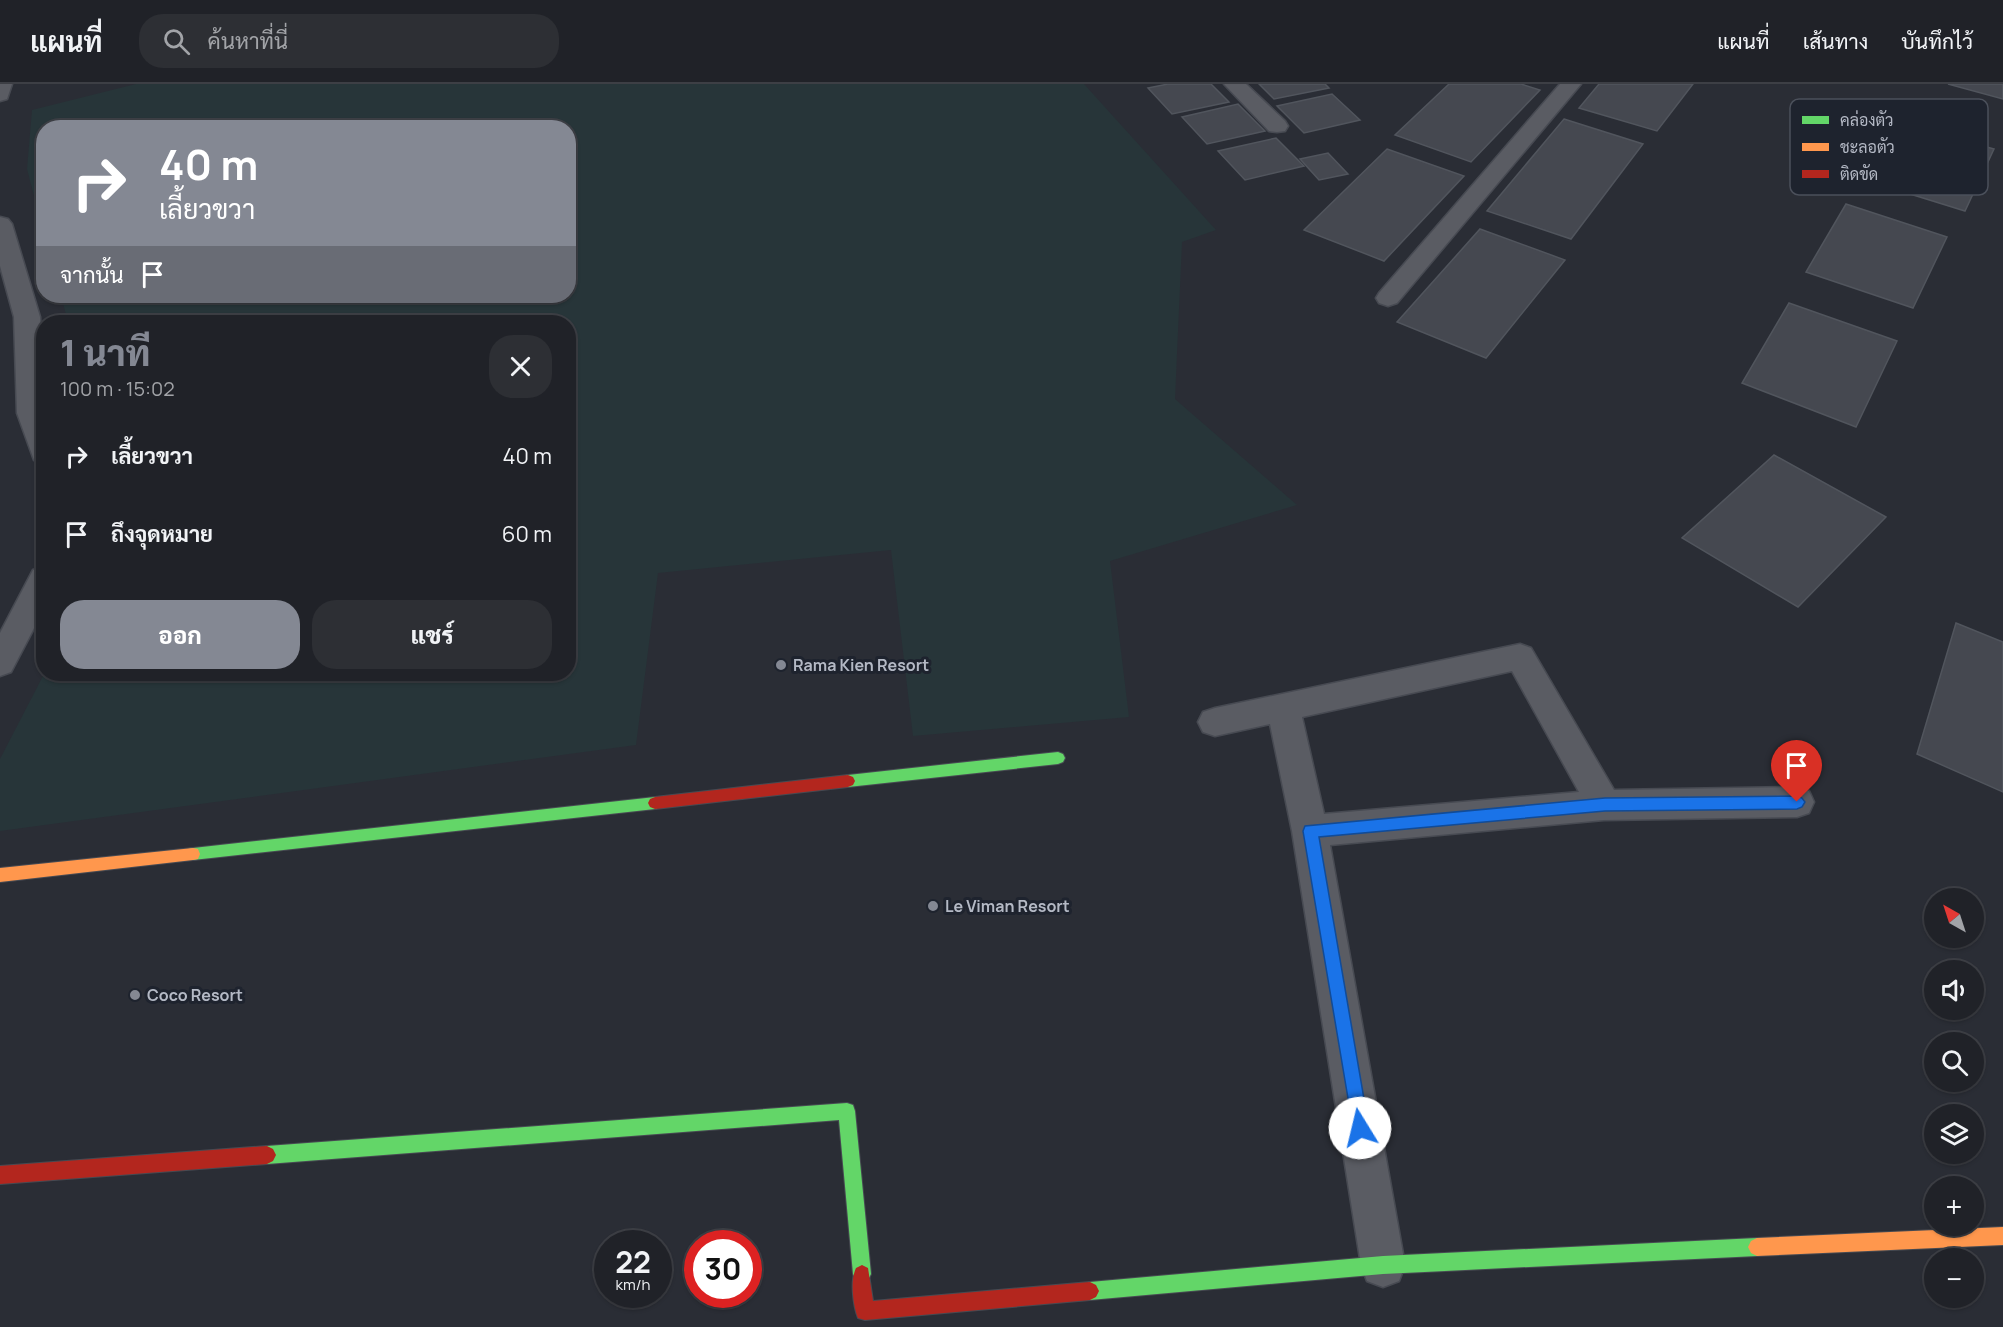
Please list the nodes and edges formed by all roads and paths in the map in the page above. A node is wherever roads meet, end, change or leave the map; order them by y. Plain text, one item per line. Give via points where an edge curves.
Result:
1 (2, 84) edge
2 (1234, 84) edge
3 (1571, 84) edge
4 (0, 95) edge
5 (1277, 126) dead end
6 (0, 224) edge
7 (1388, 298) dead end
8 (27, 317) junction
9 (0, 323) edge
10 (36, 428) edge
11 (36, 593) edge
12 (0, 663) edge
13 (1283, 708) junction
14 (1215, 722) dead end
15 (1058, 758) dead end
16 (1797, 802) dead end
17 (1605, 804) junction
18 (1310, 831) junction
19 (0, 875) edge
20 (0, 1175) edge
21 (2002, 1236) edge
22 (1383, 1265) junction

1 - 4 street
2 - 5 street
3 - 7 street
6 - 8 street
8 - 9 street
8 - 10 street via 31,413
11 - 12 street
13 - 14 street
13 - 17 street via 1520,657
13 - 18 street
15 - 19 street
16 - 17 street
17 - 18 street
18 - 22 street
20 - 22 street via 847,1111 866,1311
21 - 22 street

